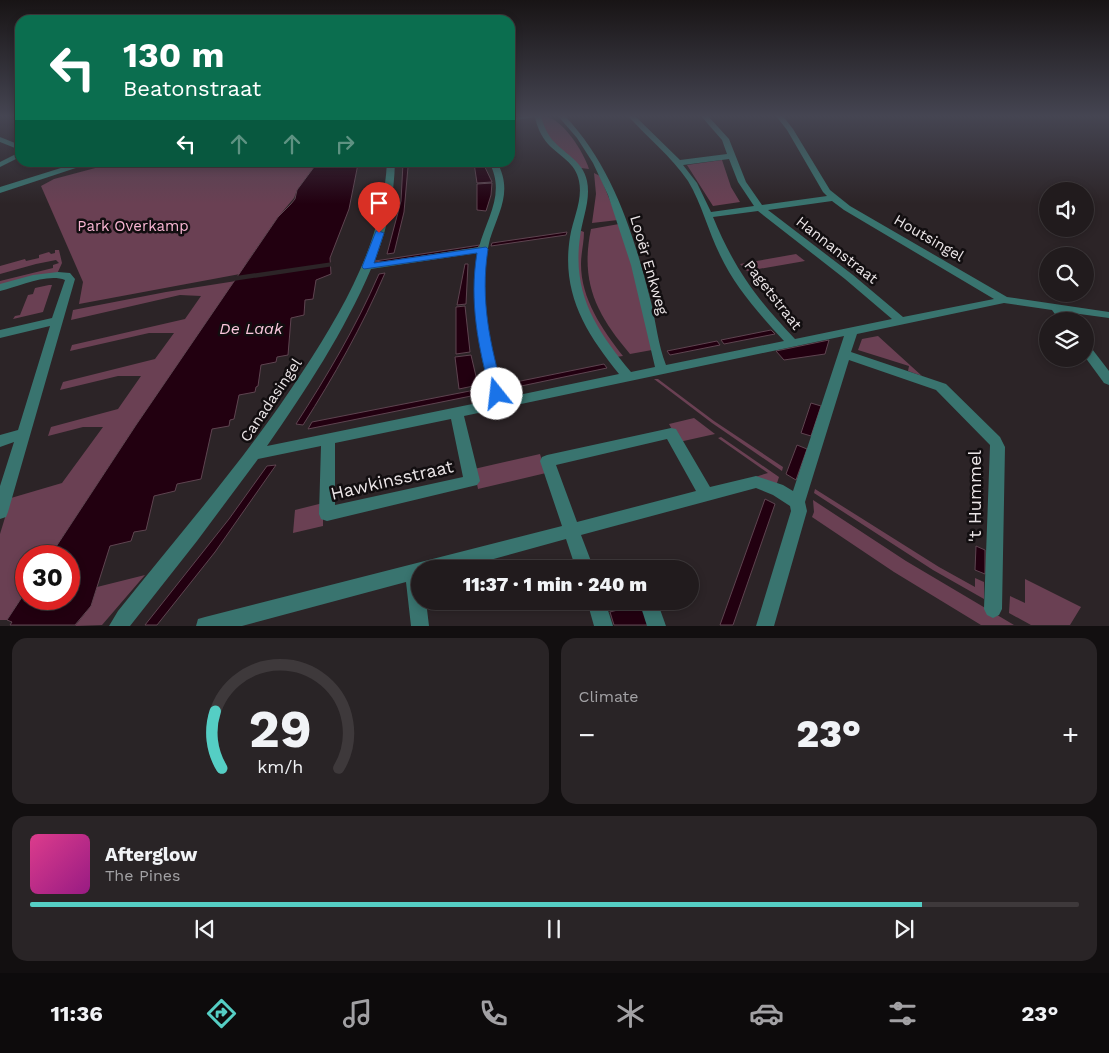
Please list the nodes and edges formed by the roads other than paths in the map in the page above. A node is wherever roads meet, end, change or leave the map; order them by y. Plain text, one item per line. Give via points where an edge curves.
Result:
1 (554, 145) edge
2 (586, 145) edge
3 (660, 145) edge
4 (728, 145) edge
5 (799, 145) edge
6 (733, 156) junction
7 (15, 158) edge
8 (678, 163) junction
9 (0, 165) edge
10 (74, 167) edge
11 (391, 167) edge
12 (496, 167) edge
13 (600, 170) junction
14 (580, 171) junction
15 (0, 190) edge
16 (832, 198) junction
17 (757, 206) junction
18 (709, 212) junction
19 (484, 246) junction
20 (367, 267) junction
21 (0, 288) edge
22 (1004, 300) junction
23 (1055, 307) junction
24 (1059, 312) edge
25 (1109, 315) edge
26 (57, 321) junction
27 (901, 321) junction
28 (852, 331) junction
29 (0, 334) edge
30 (792, 343) junction
31 (846, 355) junction
32 (1094, 360) edge
33 (662, 370) junction
34 (628, 377) junction
35 (1109, 380) edge
36 (500, 404) junction
37 (457, 413) junction
38 (23, 434) junction
39 (328, 439) junction
40 (0, 440) edge
41 (254, 454) junction
42 (706, 494) junction
43 (797, 502) junction
44 (0, 512) edge
45 (571, 530) junction
46 (457, 560) edge
47 (582, 560) edge
48 (411, 572) edge
49 (993, 609) dead end
50 (420, 610) edge
51 (601, 610) edge
52 (651, 610) edge
53 (237, 621) edge
54 (118, 626) edge
55 (204, 626) edge
56 (420, 626) edge
57 (604, 626) edge
58 (657, 626) edge
59 (765, 626) edge

1 - 14 street
2 - 13 street, Looër Enkweg
3 - 8 street, Pagetstraat
4 - 6 street
5 - 16 street, Houtsingel
6 - 8 street
6 - 17 street via 742,182
7 - 9 street
8 - 18 street, Pagetstraat
10 - 15 street
11 - 20 street, Canadasingel via 387,206
12 - 19 street via 503,190
13 - 14 street
13 - 33 street, Looër Enkweg via 632,253
14 - 34 street via 585,190 571,257 574,285 595,335
16 - 17 street
16 - 22 street, Houtsingel
17 - 18 street
17 - 27 street, Hannanstraat
18 - 30 street, Pagetstraat via 722,249 736,274
19 - 20 street
19 - 36 street via 478,285 481,321
20 - 41 street, Canadasingel via 324,349
21 - 26 street via 42,278 69,276
22 - 23 street, Houtsingel
22 - 27 street
23 - 24 street
23 - 25 street, Houtsingel
26 - 29 street
26 - 38 street
27 - 28 street
28 - 30 street
28 - 31 street
30 - 33 street
31 - 43 street
31 - 49 street, 't Hummel via 941,387 995,441 998,447
32 - 35 street
33 - 34 street
34 - 36 street
36 - 37 street
37 - 39 street
37 - 39 street, Hawkinsstraat via 472,481 327,514
38 - 40 street
38 - 44 street
39 - 41 street
41 - 54 street, Canadasingel
42 - 43 street via 756,482
42 - 45 street
42 - 45 street via 671,433 547,461
43 - 59 street via 799,511
45 - 46 street
45 - 47 street
48 - 53 street
50 - 56 street
51 - 57 street
52 - 58 street
53 - 55 street

